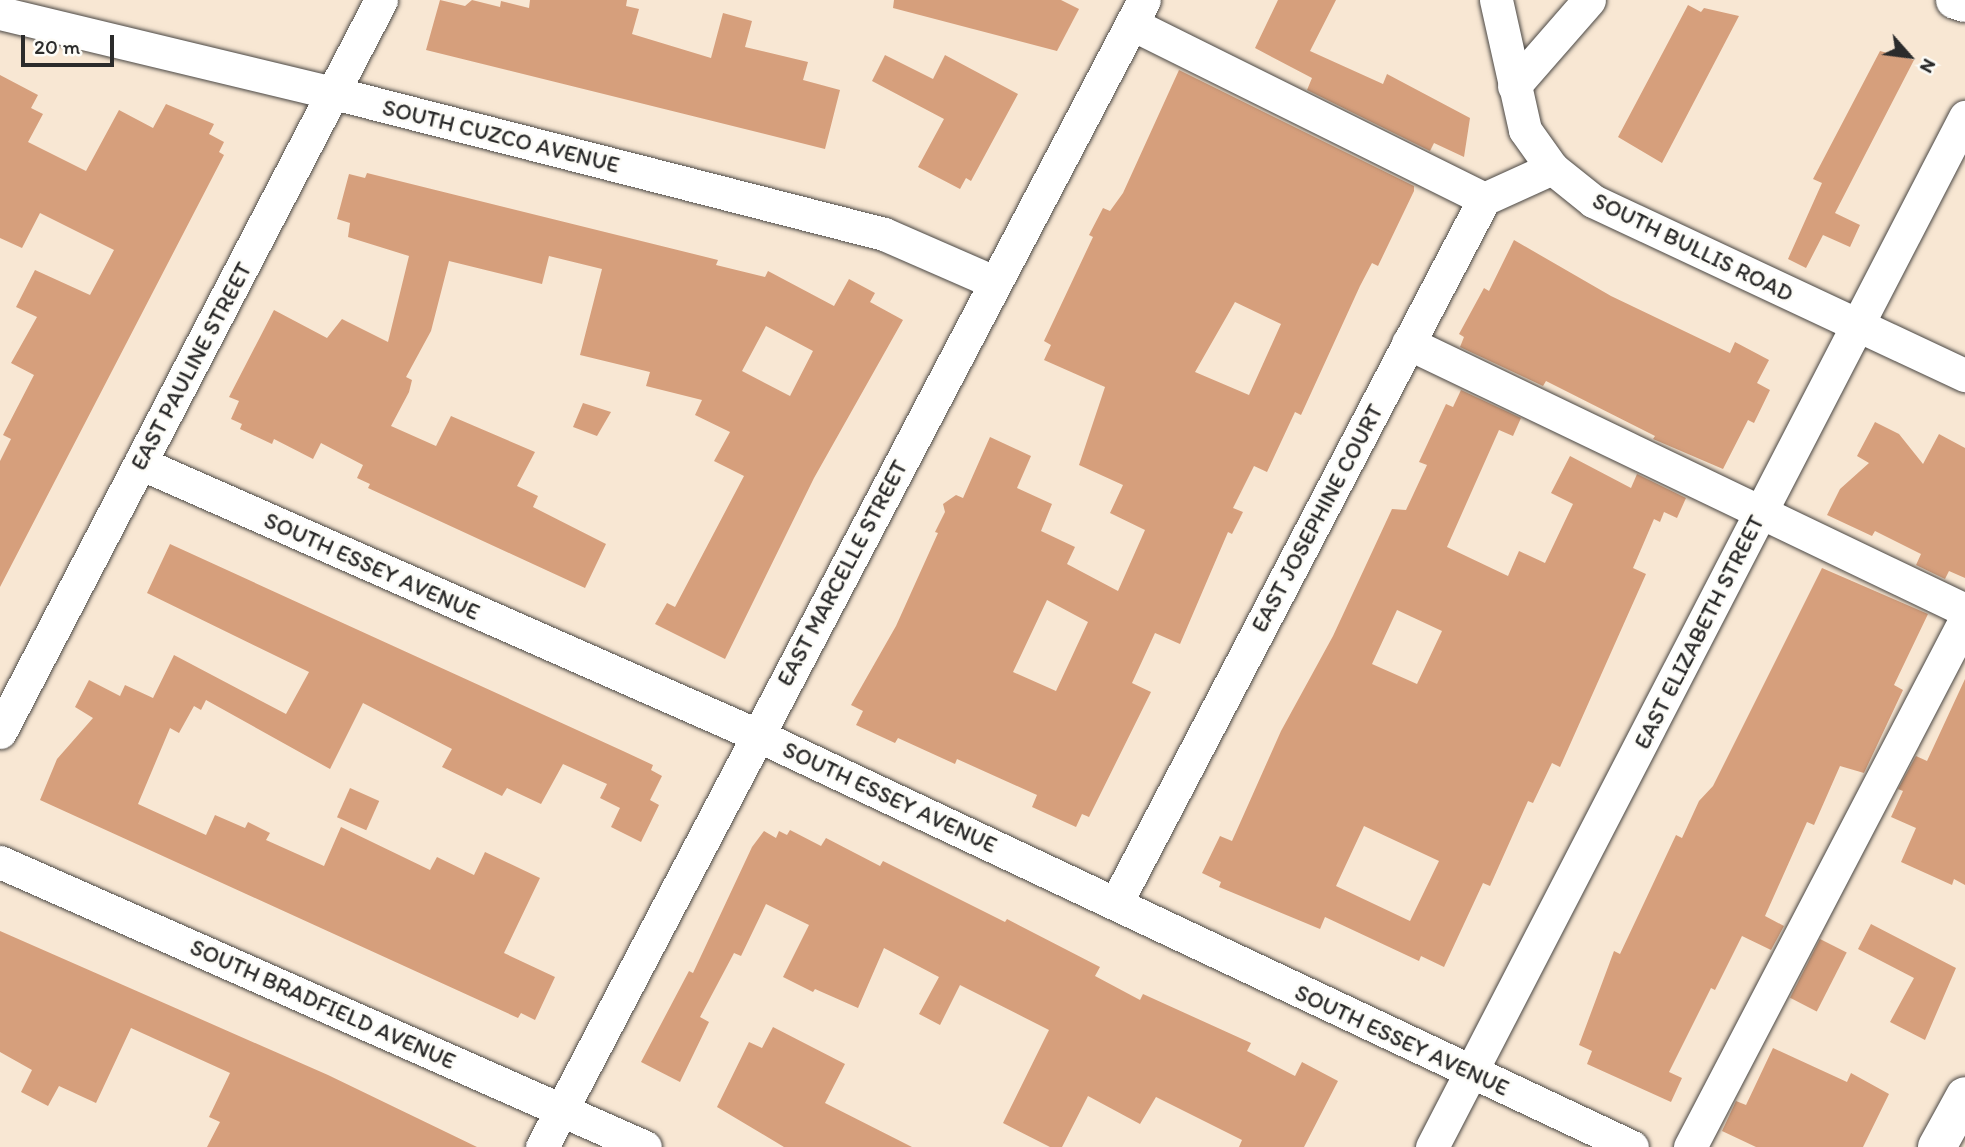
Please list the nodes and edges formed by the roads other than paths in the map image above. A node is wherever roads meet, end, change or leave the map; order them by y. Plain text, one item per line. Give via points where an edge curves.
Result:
1 (381, 0) edge
2 (1496, 0) edge
3 (1589, 0) edge
4 (1955, 0) edge
5 (1965, 2) edge
6 (1138, 12) edge
7 (0, 13) edge
8 (1514, 86) junction
9 (334, 93) junction
10 (1965, 117) edge
11 (1552, 168) junction
12 (1484, 199) junction
13 (995, 282) junction
14 (1858, 326) junction
15 (1408, 343) junction
16 (1965, 375) edge
17 (140, 463) junction
18 (1762, 511) junction
19 (1965, 610) edge
20 (1965, 620) edge
21 (0, 732) edge
22 (757, 735) junction
23 (0, 862) edge
24 (1116, 903) junction
25 (1470, 1073) junction
26 (1965, 1096) edge
27 (563, 1109) junction
28 (542, 1147) edge
29 (645, 1147) edge
30 (1432, 1147) edge
31 (1632, 1147) edge
32 (1690, 1147) edge
33 (1937, 1147) edge

1 - 9 street, EAST PAULINE STREET
2 - 8 street, SOUTH BULLIS ROAD
3 - 8 street
4 - 5 main road
6 - 12 street
6 - 13 street, EAST MARCELLE STREET
7 - 9 street, SOUTH CUZCO AVENUE
8 - 11 street, SOUTH BULLIS ROAD via 1525,130
9 - 13 street, SOUTH CUZCO AVENUE via 884,234
9 - 17 street, EAST PAULINE STREET
10 - 14 street, EAST ELIZABETH STREET
11 - 12 street
11 - 14 street, SOUTH BULLIS ROAD via 1593,201
12 - 15 street, EAST JOSEPHINE COURT
13 - 22 street, EAST MARCELLE STREET
14 - 16 street, SOUTH BULLIS ROAD
14 - 18 street, EAST ELIZABETH STREET
15 - 18 street
15 - 24 street, EAST JOSEPHINE COURT
17 - 21 street, EAST PAULINE STREET
17 - 22 street, SOUTH ESSEY AVENUE
18 - 19 street
18 - 25 street, EAST ELIZABETH STREET
20 - 32 street
22 - 24 street, SOUTH ESSEY AVENUE
22 - 27 street, EAST MARCELLE STREET
23 - 27 street, SOUTH BRADFIELD AVENUE
24 - 25 street, SOUTH ESSEY AVENUE
25 - 30 street, EAST ELIZABETH STREET
25 - 31 street, SOUTH ESSEY AVENUE
26 - 33 main road
27 - 28 street, EAST MARCELLE STREET
27 - 29 street, SOUTH BRADFIELD AVENUE

